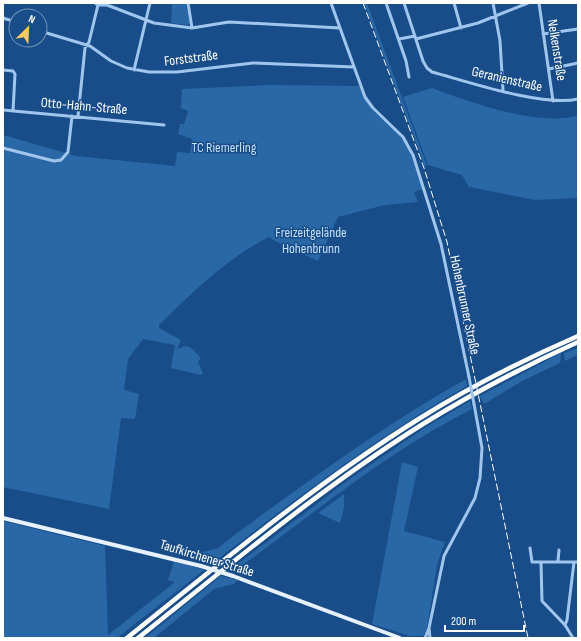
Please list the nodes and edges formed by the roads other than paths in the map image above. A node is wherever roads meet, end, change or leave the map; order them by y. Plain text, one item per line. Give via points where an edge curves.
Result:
1 (150, 3) edge
2 (188, 3) edge
3 (330, 3) edge
4 (386, 3) edge
5 (404, 3) edge
6 (454, 3) edge
7 (493, 3) edge
8 (528, 3) edge
9 (539, 3) edge
10 (97, 4) edge
11 (495, 16) junction
12 (145, 20) junction
13 (192, 28) junction
14 (340, 28) junction
15 (461, 28) junction
16 (578, 29) edge
17 (48, 33) edge
18 (543, 34) junction
19 (416, 38) junction
20 (399, 39) junction
21 (87, 45) junction
22 (578, 63) edge
23 (354, 67) junction
24 (549, 69) junction
25 (3, 70) edge
26 (134, 70) junction
27 (410, 77) dead end
28 (503, 90) junction
29 (578, 99) edge
30 (553, 101) junction
31 (3, 110) edge
32 (13, 111) junction
33 (72, 116) junction
34 (78, 116) junction
35 (164, 125) dead end
36 (3, 148) edge
37 (578, 336) edge
38 (578, 342) edge
39 (3, 518) edge
40 (530, 548) dead end
41 (559, 550) dead end
42 (541, 562) junction
43 (558, 562) junction
44 (576, 562) edge
45 (565, 625) junction
46 (429, 628) junction
47 (427, 633) junction
48 (127, 638) edge
49 (138, 638) edge
50 (400, 638) edge
51 (421, 638) edge
52 (425, 638) edge
53 (430, 638) edge
54 (573, 638) edge

1 - 12 street
2 - 13 street
3 - 14 street, Hohenbrunner Straße
4 - 20 street
5 - 19 street
6 - 15 street
7 - 11 street
8 - 11 street
9 - 18 street, Nelkenstraße
10 - 12 street
10 - 21 street
11 - 15 street
11 - 28 street via 502,57
12 - 13 street
12 - 26 street
13 - 14 street via 229,22
14 - 23 street, Hohenbrunner Straße
15 - 19 street
16 - 18 street
17 - 21 street, Forststraße
18 - 24 street, Nelkenstraße
19 - 20 street
19 - 28 street, Geranienstraße via 426,66 432,72
20 - 27 street
21 - 26 street, Forststraße via 116,63
21 - 34 street
22 - 24 street
23 - 26 street, Forststraße via 261,63 166,73
23 - 46 street, Hohenbrunner Straße, bridge via 370,104 398,130 413,155 441,244 482,448 480,478 470,509 444,556
24 - 30 street, Nelkenstraße
25 - 32 street via 13,71 15,74
28 - 30 street, Geranienstraße
29 - 30 street, Geranienstraße
31 - 32 street, Otto-Hahn-Straße
32 - 33 street, Otto-Hahn-Straße
33 - 34 street, Otto-Hahn-Straße
33 - 36 street via 68,152 61,160 54,161
34 - 35 street, Otto-Hahn-Straße
37 - 48 highway via 506,369 397,433 258,533
38 - 49 highway via 476,393 401,438 323,493
39 - 50 main road, Taufkirchener Straße, bridge via 201,566
40 - 42 street via 532,562
41 - 43 street
42 - 43 street
42 - 45 street via 542,601
43 - 44 street
44 - 45 street
45 - 54 street
46 - 47 street, Hohenbrunner Straße
46 - 53 street, Hohenbrunner Straße
47 - 51 street, Hohenbrunner Straße
47 - 52 street, Hohenbrunner Straße

